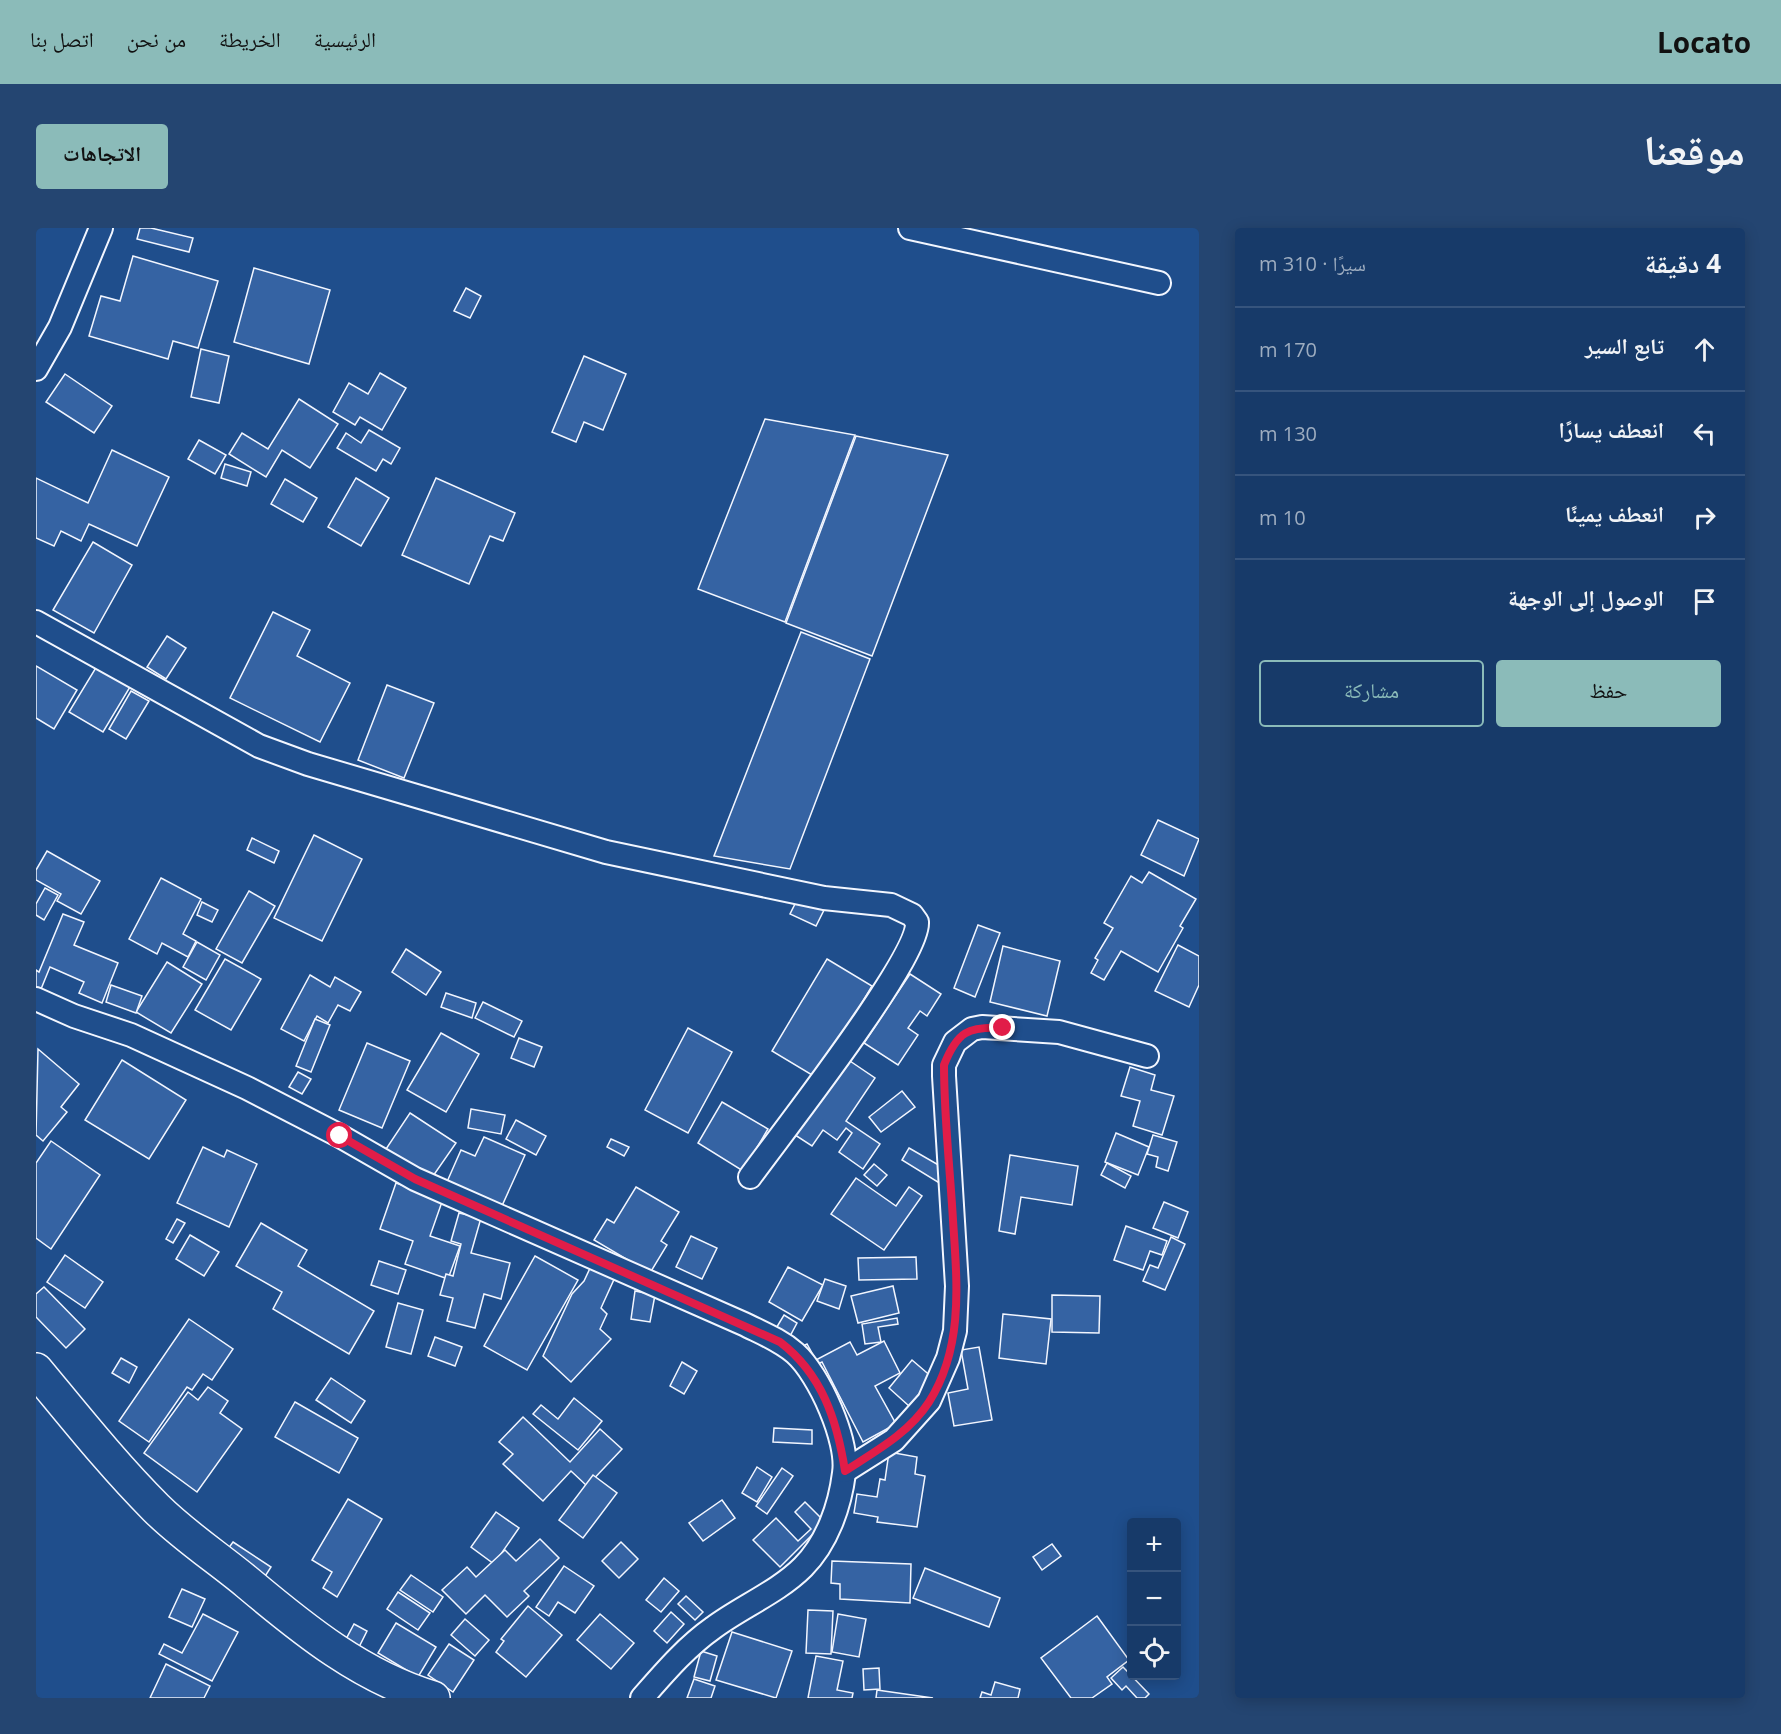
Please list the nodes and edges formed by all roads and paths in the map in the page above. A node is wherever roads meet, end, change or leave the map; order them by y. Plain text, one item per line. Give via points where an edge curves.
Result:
1 (101, 228) edge
2 (910, 228) edge
3 (1159, 284) dead end
4 (36, 369) edge
5 (36, 622) edge
6 (36, 999) edge
7 (1147, 1056) dead end
8 (750, 1177) dead end
9 (36, 1370) edge
10 (845, 1471) junction
11 (433, 1698) edge
12 (642, 1698) edge

1 - 4 street via 60,327
2 - 3 street
5 - 8 street via 259,746 308,764 606,852 824,897 891,905 912,915 917,922 915,936 879,1000
6 - 10 street via 131,1035 205,1069 340,1136 415,1179 780,1342 812,1372 838,1431
7 - 10 street via 1059,1032 1014,1028 972,1029 955,1042 944,1065 944,1076 957,1286 955,1332 929,1401 894,1440
9 - 11 main road via 156,1508 185,1534 298,1626 375,1676
10 - 12 street via 831,1526 803,1568 711,1629

